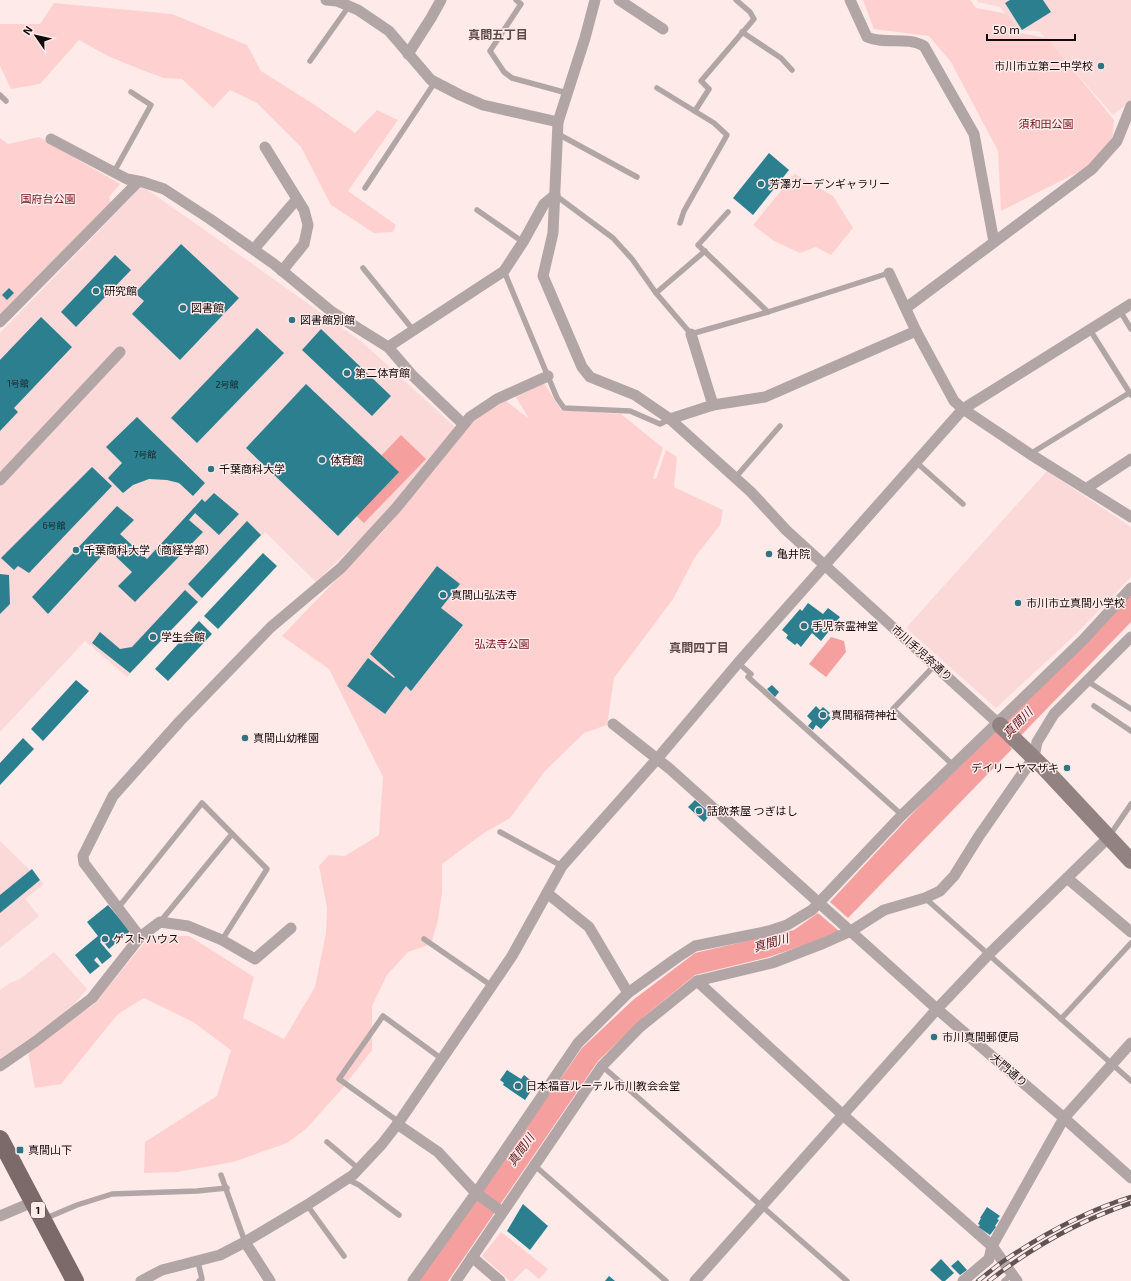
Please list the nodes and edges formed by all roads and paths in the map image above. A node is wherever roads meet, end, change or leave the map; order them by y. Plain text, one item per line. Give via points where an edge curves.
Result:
1 (326, 0) edge
2 (441, 0) edge
3 (516, 0) edge
4 (595, 0) edge
5 (619, 0) edge
6 (736, 0) edge
7 (850, 0) edge
8 (349, 6) junction
9 (663, 29) dead end
10 (742, 32) junction
11 (408, 54) junction
12 (310, 61) dead end
13 (792, 70) dead end
14 (436, 82) junction
15 (657, 88) dead end
16 (130, 92) dead end
17 (567, 93) junction
18 (0, 95) edge
19 (6, 101) dead end
20 (1131, 106) edge
21 (695, 111) junction
22 (558, 122) junction
23 (557, 134) junction
24 (51, 139) dead end
25 (265, 147) dead end
26 (114, 172) junction
27 (637, 177) dead end
28 (138, 182) junction
29 (365, 188) dead end
30 (555, 195) junction
31 (297, 199) junction
32 (477, 210) dead end
33 (728, 212) dead end
34 (680, 223) dead end
35 (523, 242) junction
36 (994, 242) junction
37 (254, 249) junction
38 (705, 251) junction
39 (363, 268) dead end
40 (282, 271) junction
41 (504, 271) junction
42 (889, 273) joint
43 (656, 292) junction
44 (1131, 304) edge
45 (906, 308) junction
46 (1120, 311) junction
47 (768, 312) junction
48 (0, 322) edge
49 (1131, 329) edge
50 (1090, 330) junction
51 (414, 331) junction
52 (916, 331) junction
53 (691, 334) junction
54 (388, 347) junction
55 (120, 352) dead end
56 (548, 376) junction
57 (1130, 394) edge
58 (713, 405) junction
59 (963, 409) junction
60 (670, 419) junction
61 (463, 424) junction
62 (780, 426) dead end
63 (1030, 454) junction
64 (1131, 459) edge
65 (916, 462) junction
66 (735, 478) junction
67 (0, 480) edge
68 (1087, 488) junction
69 (963, 504) dead end
70 (1131, 517) edge
71 (825, 565) junction
72 (1131, 588) edge
73 (1131, 636) edge
74 (738, 663) junction
75 (935, 665) junction
76 (1087, 681) junction
77 (1094, 706) dead end
78 (1131, 709) edge
79 (999, 723) junction
80 (613, 724) dead end
81 (1131, 731) edge
82 (1034, 758) junction
83 (657, 759) junction
84 (953, 765) junction
85 (1131, 804) edge
86 (902, 815) junction
87 (500, 832) dead end
88 (232, 834) junction
89 (1109, 837) junction
90 (1131, 861) edge
91 (562, 866) junction
92 (1067, 878) junction
93 (547, 893) junction
94 (925, 898) junction
95 (819, 904) junction
96 (118, 908) junction
97 (160, 922) junction
98 (291, 928) dead end
99 (851, 931) junction
100 (1131, 932) edge
101 (140, 937) junction
102 (424, 939) dead end
103 (222, 940) junction
104 (1131, 943) edge
105 (989, 954) junction
106 (697, 981) junction
107 (492, 986) junction
108 (628, 993) junction
109 (937, 1009) junction
110 (1060, 1019) junction
111 (1131, 1044) edge
112 (443, 1059) junction
113 (1112, 1064) junction
114 (0, 1066) edge
115 (602, 1066) junction
116 (1131, 1081) edge
117 (843, 1114) junction
118 (1064, 1118) junction
119 (398, 1123) junction
120 (0, 1139) edge
121 (327, 1142) dead end
122 (534, 1165) junction
123 (359, 1169) junction
124 (221, 1175) dead end
125 (1131, 1178) edge
126 (346, 1179) junction
127 (227, 1188) junction
128 (476, 1192) junction
129 (33, 1202) junction
130 (307, 1205) junction
131 (762, 1206) junction
132 (502, 1212) junction
133 (399, 1215) dead end
134 (0, 1216) edge
135 (43, 1219) junction
136 (246, 1242) junction
137 (992, 1246) junction
138 (344, 1256) dead end
139 (472, 1257) junction
140 (198, 1262) junction
141 (1011, 1279) edge
142 (75, 1281) edge
143 (141, 1281) edge
144 (199, 1281) edge
145 (270, 1281) edge
146 (413, 1281) edge
147 (456, 1281) edge
148 (500, 1281) edge
149 (666, 1281) edge
150 (695, 1281) edge
151 (847, 1281) edge
152 (963, 1281) edge

1 - 8 street
2 - 11 street
3 - 17 lane via 520,4 490,51 504,72 512,78
4 - 17 street, 市川手児奈通り
5 - 9 street
6 - 10 lane via 750,12 754,20
7 - 36 street via 867,37 874,40 917,42 924,46 974,134
8 - 11 street via 389,31
8 - 12 lane
10 - 13 lane via 781,58
10 - 21 lane via 701,81 709,89
11 - 14 street via 431,80
14 - 22 street via 483,105
14 - 29 lane
15 - 21 lane
16 - 26 lane via 151,104
17 - 22 street, 市川手児奈通り
18 - 19 lane
20 - 36 street via 1117,141 1092,169
21 - 34 lane via 714,123 727,136 684,211
22 - 23 street, 市川手児奈通り
23 - 27 lane
23 - 30 street, 市川手児奈通り
24 - 26 street
25 - 31 street
26 - 28 street
28 - 37 street via 164,189
28 - 48 street
30 - 35 street via 544,204
30 - 43 lane via 613,238
30 - 60 street, 市川手児奈通り via 554,233 543,276 582,367 590,377 635,395
31 - 37 street
31 - 40 street via 304,210 308,225 304,244
32 - 35 lane
33 - 38 lane via 698,245
35 - 41 street
36 - 45 street
37 - 40 street
38 - 43 lane
38 - 47 lane
39 - 51 lane
40 - 54 street via 332,312
41 - 51 street
41 - 56 lane
42 - 45 street
42 - 47 lane
43 - 53 lane
44 - 46 street
45 - 52 street
46 - 49 lane
46 - 50 street
47 - 53 lane
50 - 57 lane
50 - 59 street
51 - 54 street
52 - 58 street via 765,397
52 - 59 street via 954,401
53 - 58 street
54 - 61 street via 413,376
55 - 67 street
56 - 60 lane via 564,408 630,411 660,424
56 - 61 street via 498,399
57 - 63 lane
58 - 60 street
59 - 63 street
59 - 65 street
60 - 66 street, 市川手児奈通り
61 - 96 street via 397,507 341,568 270,627 113,796 83,856 84,863
62 - 66 lane
63 - 68 street
64 - 68 street
65 - 69 lane
65 - 71 street
66 - 71 street, 市川手児奈通り
68 - 70 street
71 - 74 street
71 - 75 street, 市川手児奈通り
72 - 79 street via 1083,640
73 - 76 street
74 - 83 street
74 - 86 lane via 751,674 748,677
75 - 79 street, 市川手児奈通り
75 - 84 lane via 893,709
76 - 78 lane
76 - 82 street via 1054,714 1037,742
77 - 81 lane
79 - 82 street
79 - 84 street
80 - 83 street, 大門通り
82 - 89 street
82 - 94 street via 954,876 940,891
83 - 91 street
83 - 95 street, 大門通り
84 - 86 street
85 - 89 lane
86 - 95 street
87 - 91 lane
88 - 96 lane via 202,802
88 - 97 lane
88 - 103 lane via 267,869
89 - 90 street
89 - 92 street
91 - 93 street
92 - 100 street
92 - 105 street
93 - 107 street
93 - 108 street via 589,927
94 - 99 street via 884,910
94 - 105 lane
95 - 99 street, 大門通り
95 - 108 street via 786,925 769,931 695,946
96 - 101 street
97 - 101 street
97 - 103 street via 188,926
98 - 103 street via 255,959
99 - 106 street via 772,963
99 - 109 street, 大門通り
101 - 114 street via 92,998
102 - 107 lane
104 - 110 lane
105 - 109 street
105 - 110 lane
106 - 115 street via 640,1027
106 - 117 street
107 - 112 street
108 - 128 street via 578,1043
109 - 117 street
109 - 118 street, 大門通り
110 - 113 lane
111 - 113 street
112 - 119 street
112 - 119 lane via 383,1016 339,1079
113 - 116 lane
113 - 118 street
115 - 122 street
115 - 131 lane
117 - 131 street
117 - 137 street
118 - 125 street, 大門通り
118 - 137 street
119 - 123 street
119 - 128 street via 438,1152
120 - 129 main road, 1
121 - 123 lane
122 - 132 street
122 - 149 lane
123 - 126 street
124 - 127 lane
126 - 130 street
126 - 133 lane via 359,1185
127 - 135 lane via 112,1194
127 - 136 lane
128 - 132 street
128 - 146 street
129 - 134 street
129 - 135 main road, 1
130 - 136 street
130 - 138 lane
131 - 150 street
131 - 151 lane
132 - 139 street
135 - 142 main road, 1
136 - 140 street
136 - 145 street
137 - 141 street
137 - 152 street via 989,1259
139 - 147 street
139 - 148 street
140 - 143 street via 162,1270
140 - 144 lane via 202,1279

